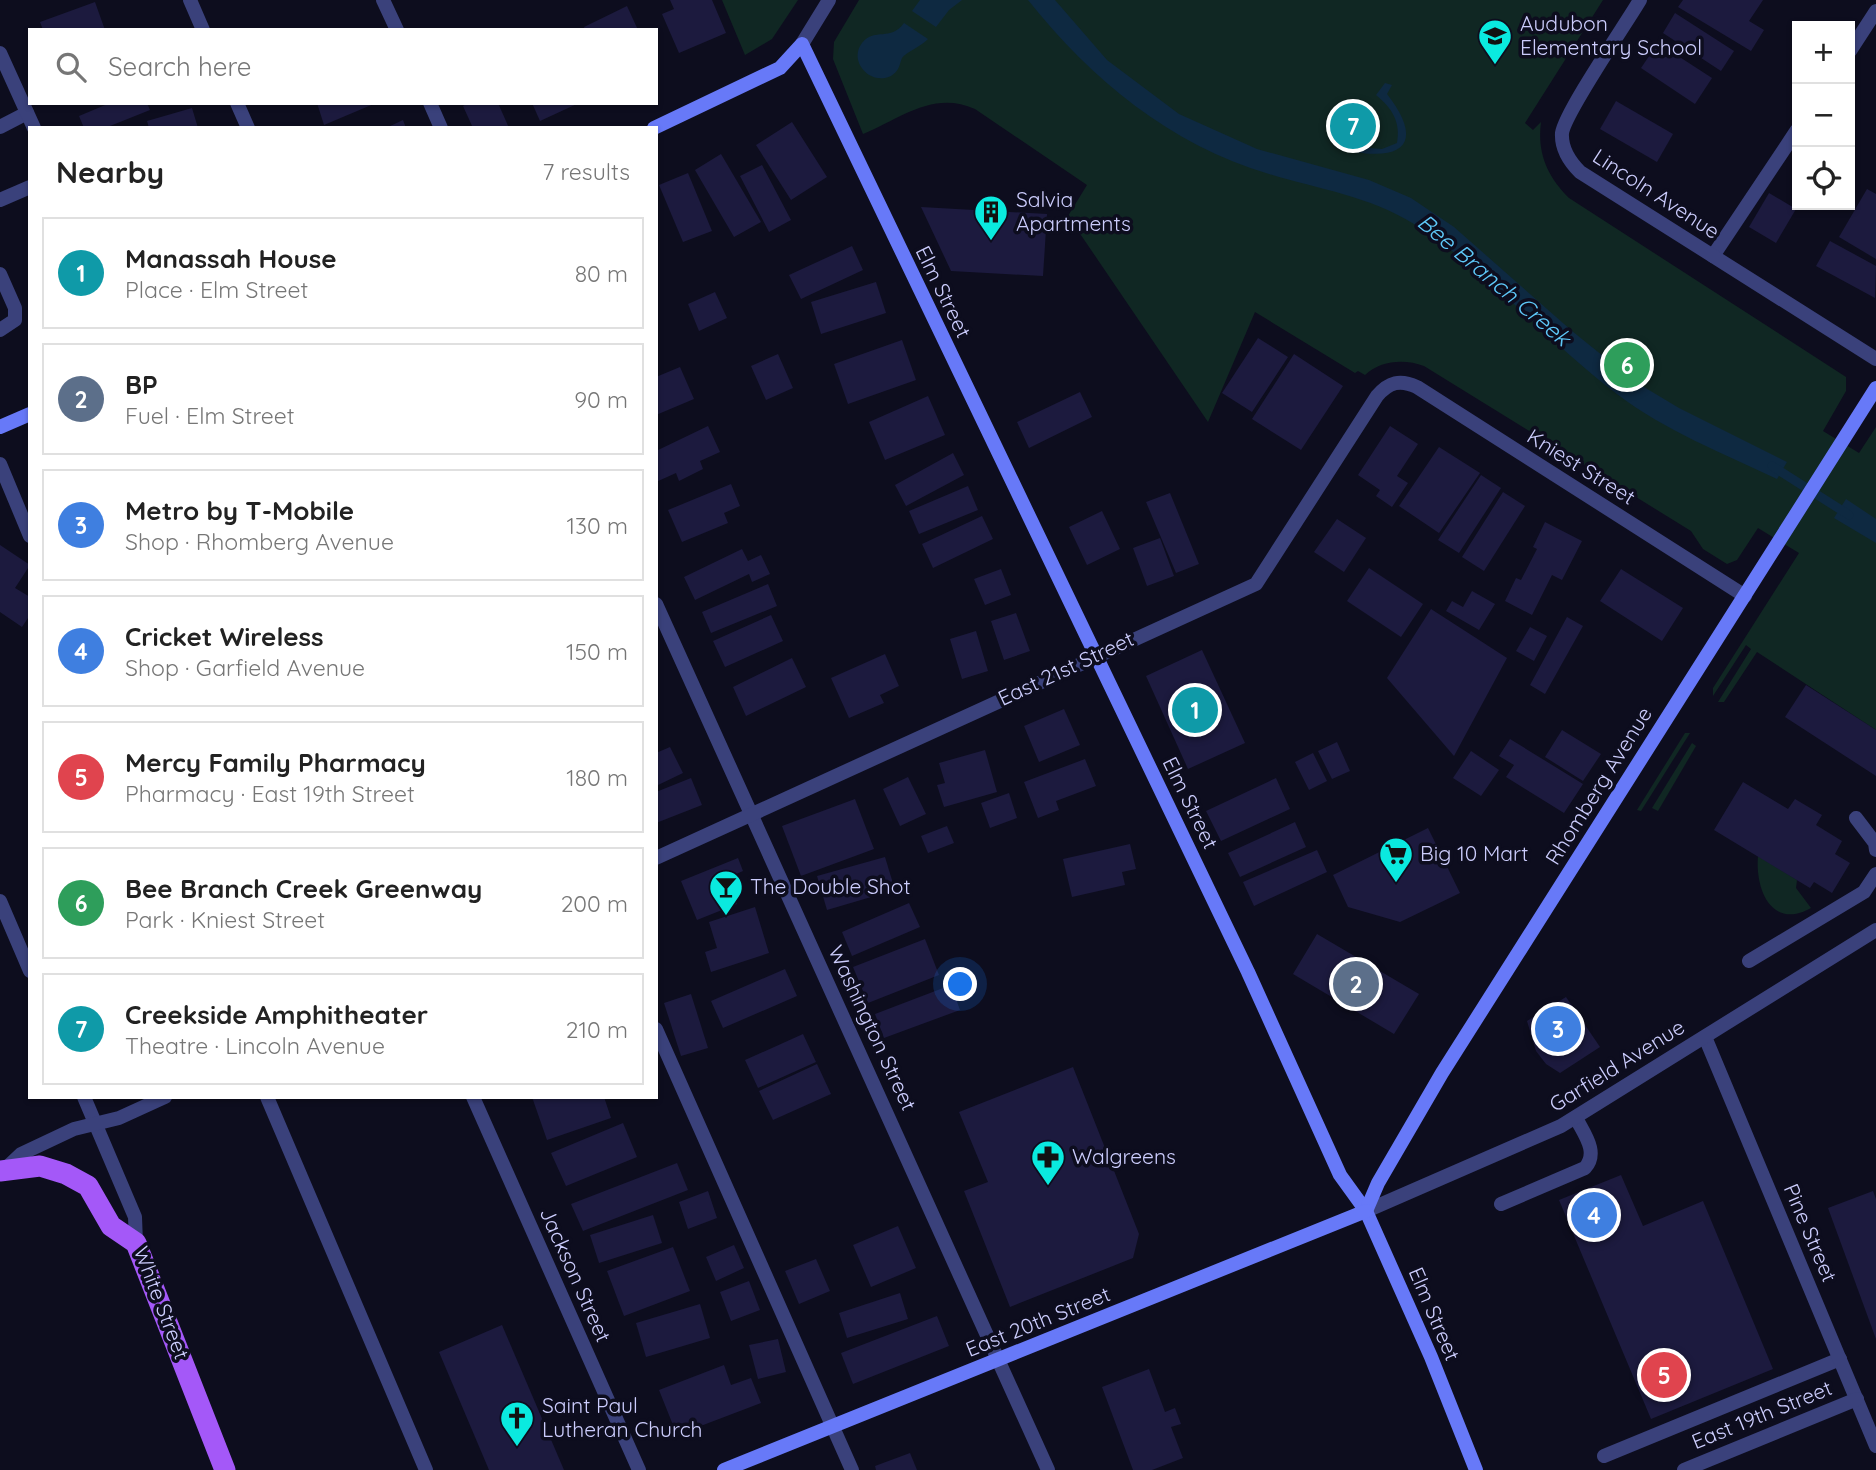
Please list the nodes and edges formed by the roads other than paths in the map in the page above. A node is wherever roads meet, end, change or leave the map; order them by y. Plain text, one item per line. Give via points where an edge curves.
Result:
1 (190, 0) edge
2 (383, 0) edge
3 (829, 0) edge
4 (1640, 0) edge
5 (1876, 11) edge
6 (203, 28) edge
7 (396, 28) edge
8 (1855, 43) edge
9 (802, 44) junction
10 (0, 53) edge
11 (238, 105) edge
12 (431, 105) edge
13 (27, 113) junction
14 (33, 126) edge
15 (247, 126) edge
16 (440, 126) edge
17 (657, 126) edge
18 (0, 127) edge
19 (1792, 138) edge
20 (28, 188) edge
21 (0, 200) edge
22 (1713, 256) junction
23 (0, 274) edge
24 (0, 330) edge
25 (1876, 359) edge
26 (1392, 383) joint
27 (1876, 388) edge
28 (28, 415) edge
29 (0, 426) edge
30 (0, 464) edge
31 (28, 531) edge
32 (1745, 596) junction
33 (658, 608) edge
34 (1095, 656) junction
35 (751, 813) junction
36 (1856, 818) dead end
37 (1876, 850) edge
38 (658, 857) edge
39 (1876, 874) edge
40 (0, 901) edge
41 (1876, 930) edge
42 (1749, 961) dead end
43 (28, 966) edge
44 (658, 1033) edge
45 (1705, 1037) junction
46 (85, 1099) edge
47 (161, 1099) edge
48 (268, 1099) edge
49 (474, 1099) edge
50 (1576, 1118) junction
51 (95, 1121) junction
52 (2, 1170) edge
53 (1501, 1204) dead end
54 (1366, 1211) junction
55 (136, 1243) junction
56 (1840, 1359) junction
57 (998, 1360) junction
58 (1857, 1399) junction
59 (835, 1426) junction
60 (1876, 1446) edge
61 (1604, 1456) dead end
62 (225, 1470) edge
63 (426, 1470) edge
64 (639, 1470) edge
65 (724, 1470) edge
66 (852, 1470) edge
67 (1048, 1470) edge
68 (1476, 1470) edge
69 (1684, 1470) edge

1 - 6 street
2 - 7 street
3 - 9 street
4 - 22 street, Lincoln Avenue via 1566,122 1563,146 1580,172
5 - 8 street
9 - 17 street via 780,68
9 - 34 street, Elm Street
10 - 13 street
11 - 15 street
12 - 16 street
13 - 14 street
13 - 18 street
19 - 22 street
20 - 21 street
22 - 25 street, Lincoln Avenue
23 - 24 street via 15,308 15,320
26 - 32 street, Kniest Street via 1414,385
26 - 34 street, East 21st Street via 1377,396 1256,584
27 - 32 street, Rhomberg Avenue
28 - 29 street
30 - 31 street
32 - 54 street, Rhomberg Avenue via 1442,1073
33 - 35 street, Washington Street
34 - 35 street, East 21st Street
34 - 54 street, Elm Street via 1340,1175
35 - 38 street, East 21st Street
35 - 57 street, Washington Street
36 - 37 street
39 - 42 street via 1864,892
40 - 43 street
41 - 45 street, Garfield Avenue
44 - 59 street
45 - 50 street, Garfield Avenue
45 - 56 street, Pine Street
46 - 51 street, White Street
47 - 51 street via 119,1118
48 - 63 street
49 - 64 street, Jackson Street
50 - 53 street via 1591,1147 1585,1168
50 - 54 street, Garfield Avenue
51 - 52 street via 21,1154
51 - 55 street, White Street via 135,1217
52 - 55 main road via 40,1166 66,1174 88,1186 111,1226
54 - 57 street, East 20th Street
54 - 68 street, Elm Street
55 - 62 main road, White Street
56 - 58 street, Pine Street
56 - 61 street
57 - 59 street, East 20th Street
57 - 67 street, Washington Street
58 - 60 street, Pine Street
58 - 69 street, East 19th Street
59 - 65 street, East 20th Street
59 - 66 street

